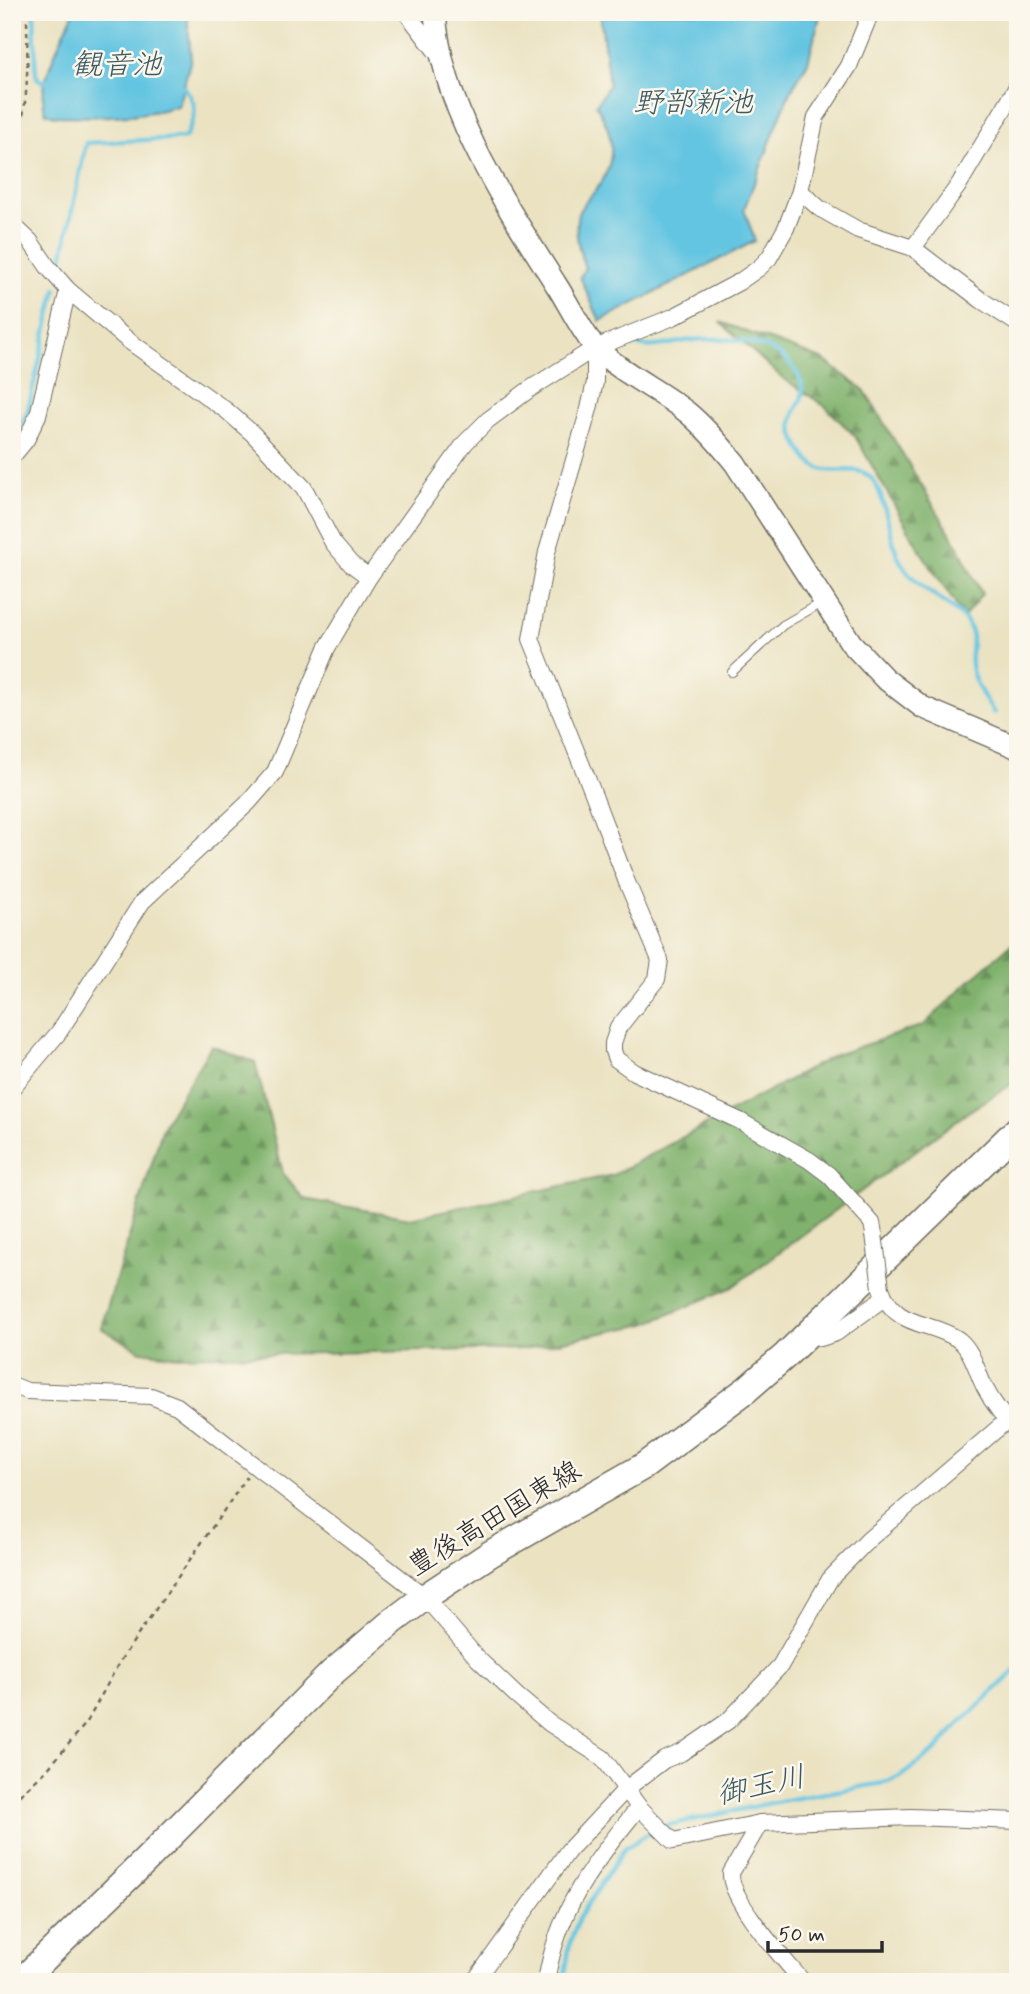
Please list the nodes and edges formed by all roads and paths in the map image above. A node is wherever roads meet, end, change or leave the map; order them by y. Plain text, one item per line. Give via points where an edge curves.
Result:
1 (27, 12) edge
2 (406, 12) edge
3 (435, 12) edge
4 (871, 12) edge
5 (441, 58) junction
6 (1018, 85) edge
7 (12, 154) edge
8 (800, 191) junction
9 (12, 224) edge
10 (913, 248) junction
11 (68, 290) junction
12 (1018, 324) edge
13 (595, 348) junction
14 (12, 457) edge
15 (369, 577) junction
16 (823, 602) junction
17 (732, 671) dead end
18 (1018, 748) edge
19 (12, 1088) edge
20 (1018, 1129) edge
21 (883, 1293) junction
22 (809, 1332) junction
23 (12, 1385) edge
24 (1015, 1421) edge
25 (255, 1466) junction
26 (425, 1597) junction
27 (626, 1789) junction
28 (12, 1802) edge
29 (639, 1807) junction
30 (1018, 1821) edge
31 (760, 1823) junction
32 (20, 1982) edge
33 (474, 1982) edge
34 (546, 1982) edge
35 (803, 1982) edge

1 - 7 path via 27,103
2 - 5 street
3 - 5 street
4 - 8 street via 849,66 816,117
5 - 13 street via 455,104 478,151
6 - 10 street via 958,186
8 - 10 street via 819,208 858,229
8 - 13 street via 786,228 759,268 673,317
9 - 11 street
10 - 12 street
11 - 14 street via 38,415
11 - 15 street via 253,435 304,488 333,543
13 - 15 street via 530,389 472,436
13 - 16 street via 688,413 720,445
13 - 21 street, bridge via 595,382 547,552 531,639 660,960 657,979 618,1028 613,1051 616,1059 634,1072 740,1121 829,1175 872,1223
15 - 19 street via 319,665 275,772 142,902 60,1032
16 - 17 lane via 783,625
16 - 18 street via 851,643 903,694 943,717
20 - 22 main road, 豊後高田国東線
21 - 22 street via 836,1333 821,1338
21 - 24 street via 890,1308 901,1316 958,1339 985,1390
22 - 26 main road, 豊後高田国東線 via 746,1390 644,1466 490,1554
23 - 25 street via 27,1391 164,1400
24 - 27 street via 868,1539 831,1578 780,1666 728,1721
25 - 26 street
25 - 28 path via 120,1661 87,1722 46,1771
26 - 27 street via 478,1659 549,1723 603,1758
26 - 32 main road, 豊後高田国東線 via 332,1673
27 - 29 street
27 - 33 street via 568,1852
29 - 31 street via 673,1841
29 - 34 street via 593,1864 565,1913 550,1954
30 - 31 street via 911,1817
31 - 35 street via 730,1882

